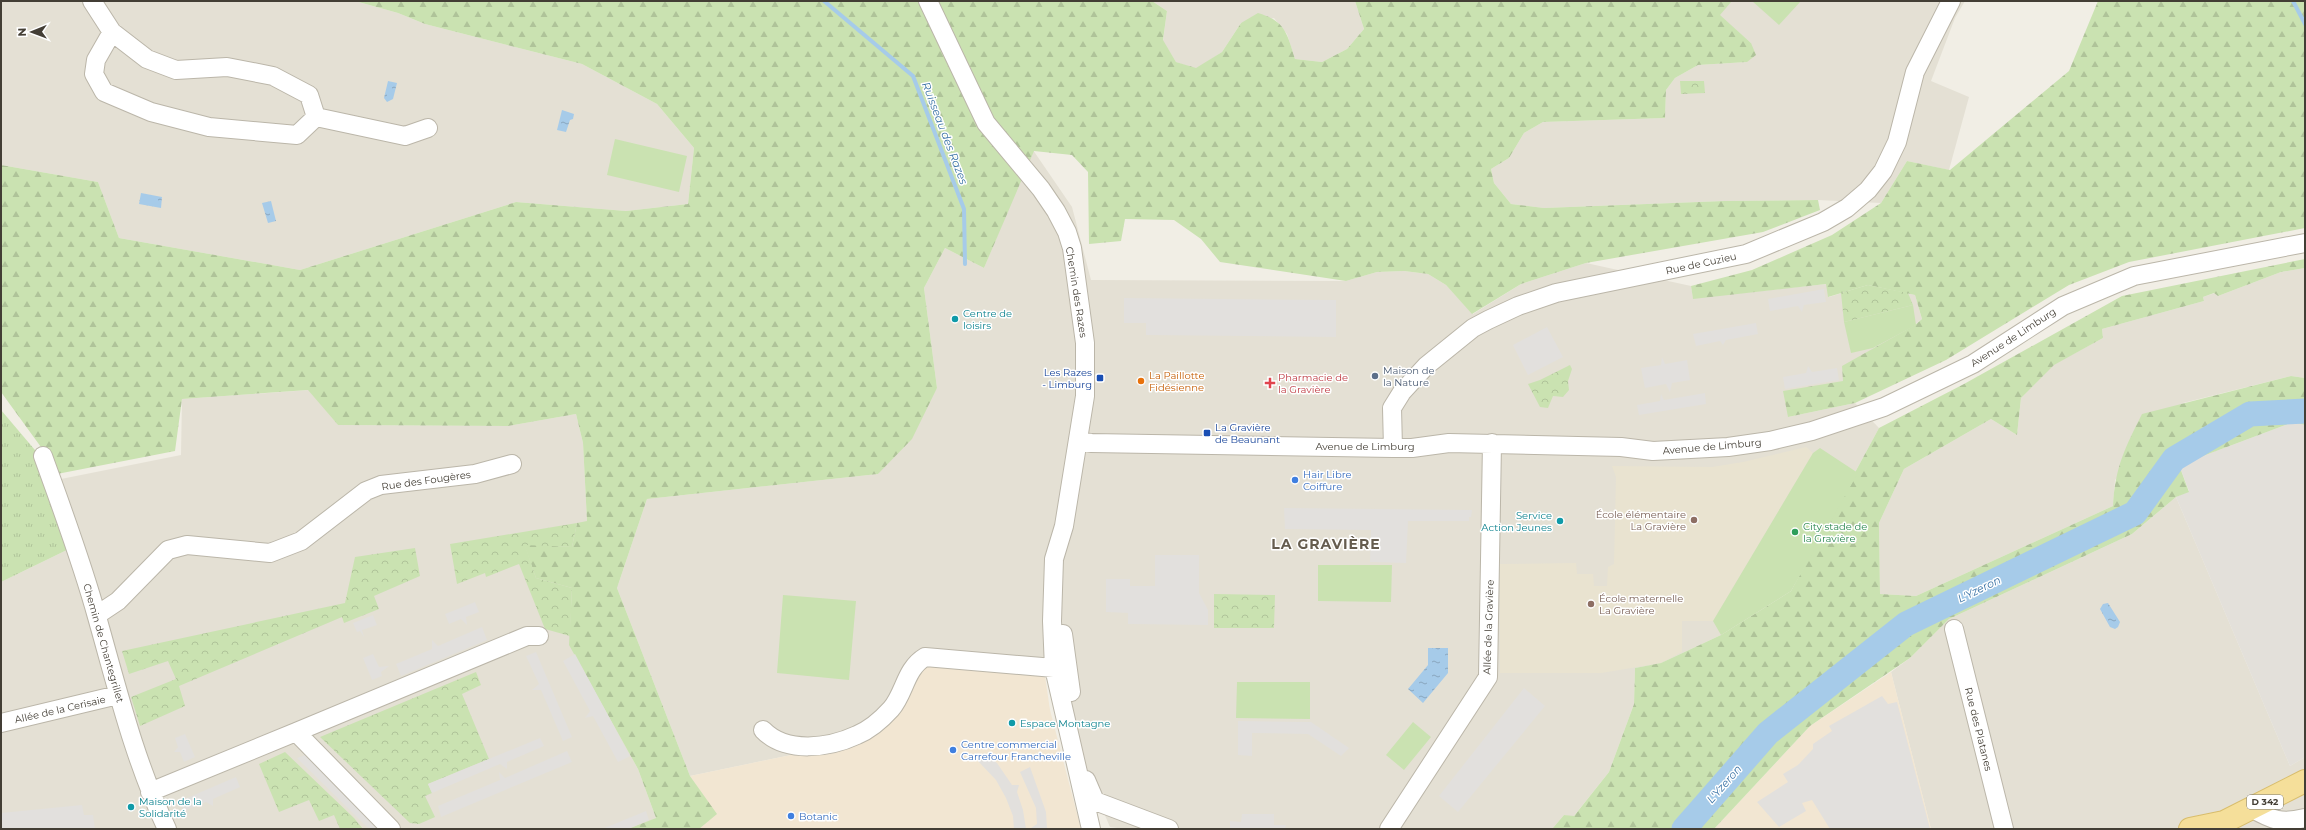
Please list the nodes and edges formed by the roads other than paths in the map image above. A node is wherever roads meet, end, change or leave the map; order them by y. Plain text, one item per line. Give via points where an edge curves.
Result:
1 (92, 1) edge
2 (928, 1) edge
3 (1951, 1) edge
4 (112, 32) junction
5 (316, 117) junction
6 (428, 128) dead end
7 (2305, 243) edge
8 (1079, 441) junction
9 (1492, 443) junction
10 (1393, 448) junction
11 (43, 456) dead end
12 (512, 464) dead end
13 (1064, 526) junction
14 (97, 615) junction
15 (1954, 629) dead end
16 (539, 636) dead end
17 (1054, 668) junction
18 (118, 695) junction
19 (1076, 720) junction
20 (1, 723) edge
21 (763, 730) dead end
22 (296, 732) junction
23 (1073, 750) junction
24 (2305, 781) edge
25 (150, 792) junction
26 (1095, 801) junction
27 (2251, 808) junction
28 (2305, 818) edge
29 (2220, 825) edge
30 (167, 829) edge
31 (391, 829) edge
32 (1091, 829) edge
33 (1103, 829) edge
34 (1169, 829) edge
35 (1389, 829) edge
36 (2004, 829) edge
37 (2190, 829) edge

1 - 4 street
2 - 8 street, Chemin des Razes via 986,123 1041,190 1067,232 1072,248 1085,343 1085,396
3 - 10 street, Rue de Cuzieu via 1915,72 1897,142 1884,171 1868,190 1847,208 1823,222 1746,254 1556,294 1518,306 1488,320 1473,328 1426,366 1402,392 1392,408
4 - 5 street via 147,59 176,70 227,67 273,76 309,95
4 - 5 street via 96,60 94,74 104,92 151,112 209,127 297,135
5 - 6 street via 405,136
7 - 9 street, Avenue de Limburg via 2134,276 2106,286 2062,306 1966,367 1884,407 1812,431 1735,446 1653,451 1621,447
8 - 10 street, Avenue de Limburg
8 - 13 street, Chemin des Razes
9 - 10 street, Avenue de Limburg via 1449,443
9 - 35 street, Allée de la Gravière via 1488,677
11 - 14 street, Chemin de Chantegrillet
12 - 14 street, Rue des Fougères via 475,474 381,485 366,491 301,541 270,553 187,545 168,550 118,601
13 - 17 street, Chemin des Razes via 1054,559
13 - 19 street, Chemin des Razes via 1063,638
14 - 18 street, Chemin de Chantegrillet
15 - 36 street, Rue des Platanes
16 - 22 street via 527,636
17 - 19 street, Chemin des Razes
17 - 21 street via 925,657 916,663 892,708 872,726 857,735 817,746 785,745 772,739
17 - 23 street, Chemin des Razes
18 - 20 street, Allée de la Cerisaie
18 - 25 street, Chemin de Chantegrillet
19 - 26 street, Chemin des Razes
22 - 25 street
22 - 31 street
23 - 26 street, Chemin des Razes
23 - 32 street, Chemin des Razes
24 - 27 main road, D 342
25 - 30 street, Chemin de Chantegrillet
26 - 33 street, Chemin des Razes
26 - 34 street
27 - 28 street via 2275,821
27 - 29 main road, D 342
29 - 37 main road, D 342

